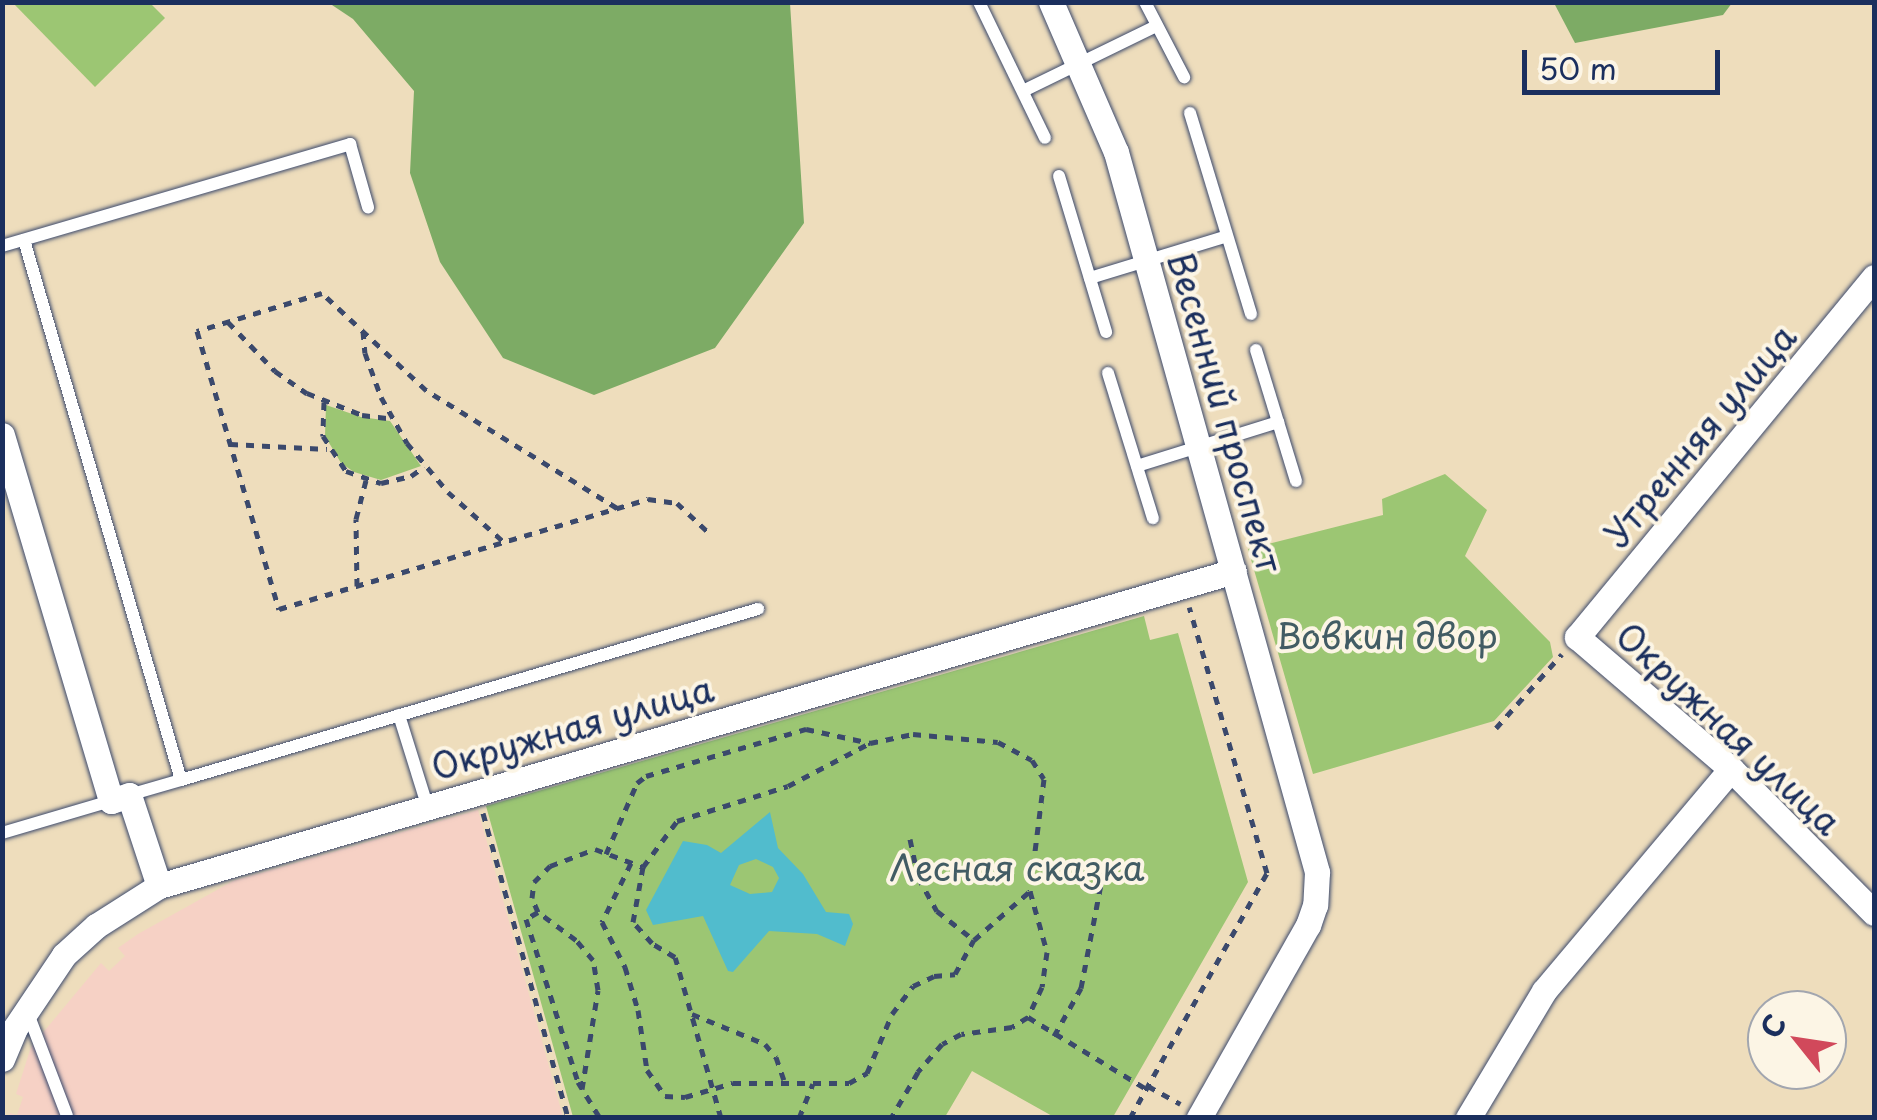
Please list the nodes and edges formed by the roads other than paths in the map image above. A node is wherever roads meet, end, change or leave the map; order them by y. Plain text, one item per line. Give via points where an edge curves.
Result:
1 (980, 2) edge
2 (1052, 2) edge
3 (1145, 2) edge
4 (1156, 26) junction
5 (1080, 63) junction
6 (1184, 78) dead end
7 (1023, 91) junction
8 (1190, 113) dead end
9 (1045, 138) dead end
10 (1059, 176) dead end
11 (368, 208) dead end
12 (1227, 236) junction
13 (24, 240) junction
14 (2, 246) edge
15 (1147, 260) junction
16 (1090, 278) junction
17 (1874, 278) edge
18 (1251, 314) dead end
19 (1106, 332) dead end
20 (1256, 350) dead end
21 (1108, 373) dead end
22 (1278, 422) junction
23 (2, 435) edge
24 (1200, 446) junction
25 (1137, 466) junction
26 (1296, 481) dead end
27 (1153, 518) dead end
28 (1234, 571) junction
29 (758, 608) dead end
30 (1577, 636) joint
31 (399, 715) junction
32 (1731, 769) junction
33 (181, 780) junction
34 (120, 798) junction
35 (427, 805) junction
36 (2, 833) edge
37 (158, 886) junction
38 (1874, 913) edge
39 (26, 1008) junction
40 (2, 1059) edge
41 (67, 1116) edge
42 (1200, 1118) edge
43 (1468, 1118) edge

1 - 7 lane
2 - 5 street, Весенний проспект
3 - 4 lane
4 - 5 lane
4 - 6 lane
5 - 7 lane
5 - 15 street, Весенний проспект via 1108,126
7 - 9 lane
8 - 12 lane
10 - 16 lane
11 - 13 lane via 350,144
12 - 15 lane
12 - 18 lane
13 - 14 lane
13 - 33 lane
15 - 16 lane
15 - 24 street, Весенний проспект
16 - 19 lane
17 - 30 street, Утренняя улица
20 - 22 lane
21 - 25 lane
22 - 24 lane
22 - 26 lane
23 - 34 street
24 - 25 lane
24 - 28 street, Весенний проспект
25 - 27 lane
28 - 35 street, Окружная улица
28 - 42 street, Весенний проспект via 1313,850 1318,889 1308,925
29 - 31 lane
30 - 32 street, Окружная улица
31 - 33 lane
31 - 35 lane
32 - 38 street, Окружная улица
32 - 43 street via 1544,991
33 - 34 lane
34 - 36 lane
34 - 37 street
35 - 37 street, Окружная улица
37 - 39 street, Окружная улица via 64,955
39 - 40 street, Окружная улица
39 - 41 lane

